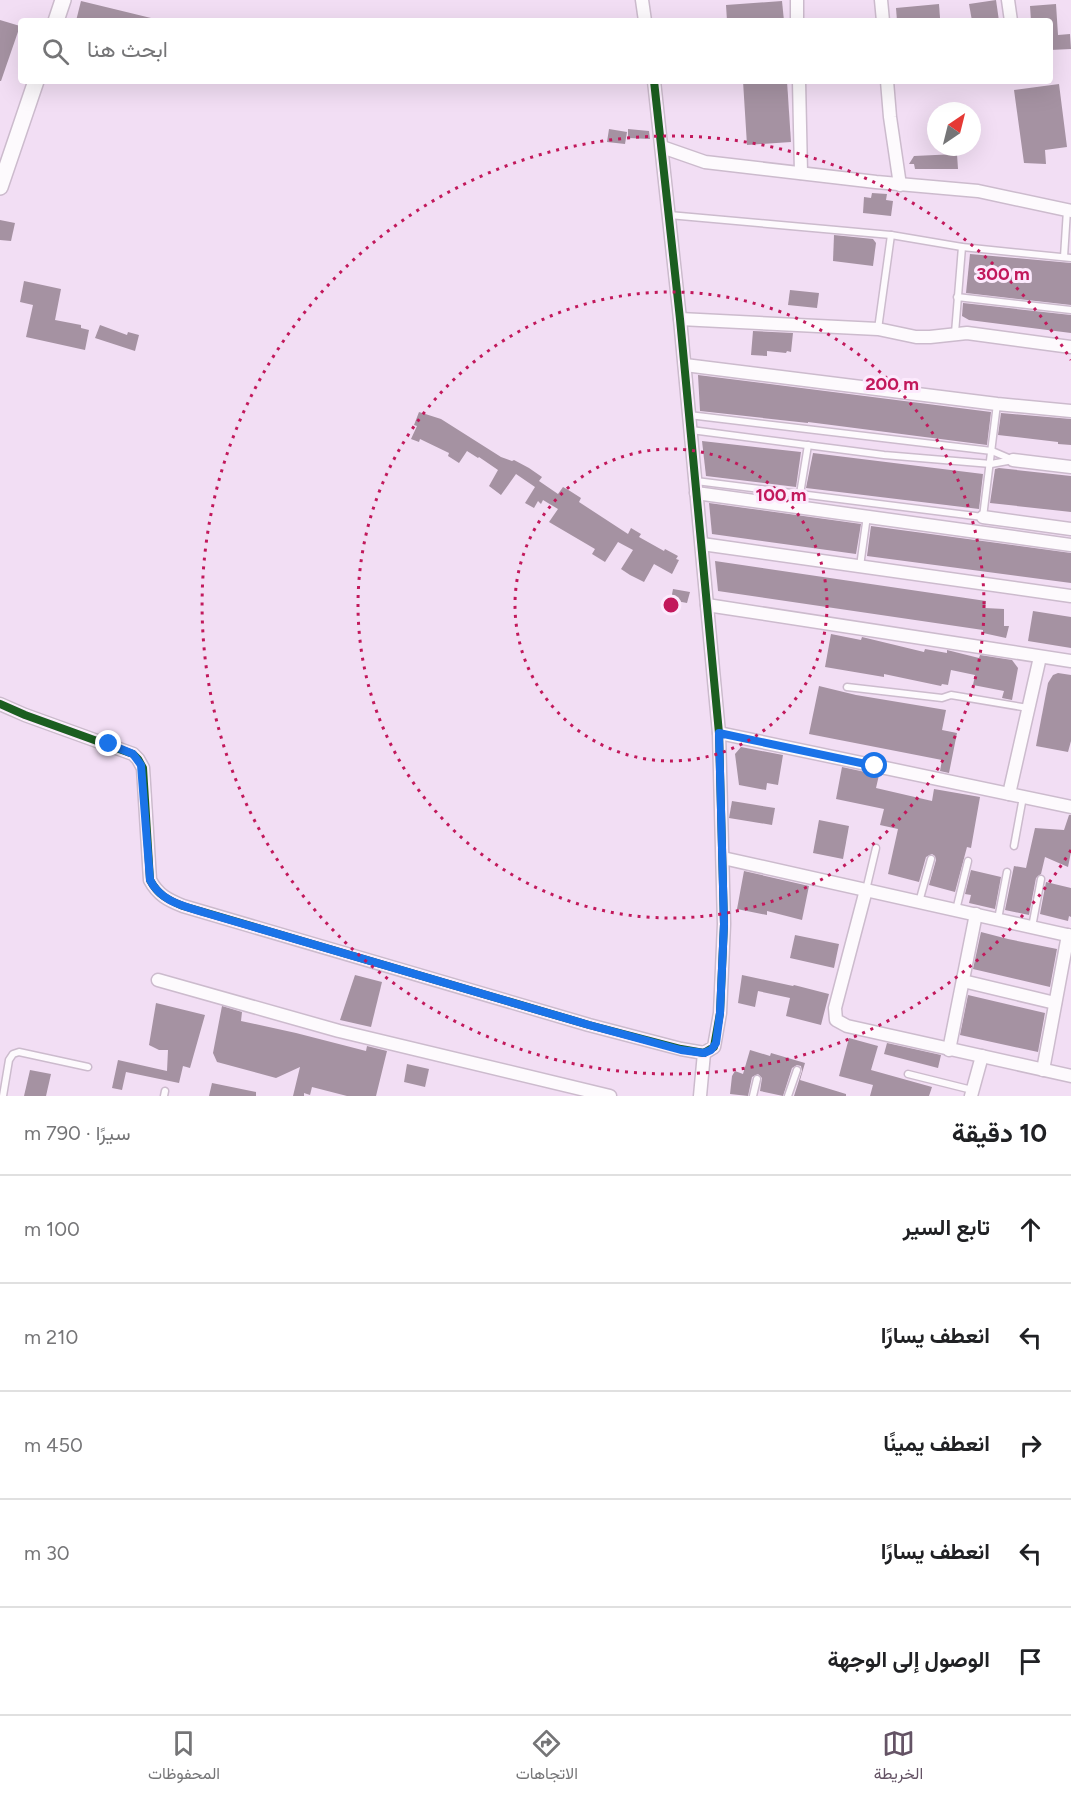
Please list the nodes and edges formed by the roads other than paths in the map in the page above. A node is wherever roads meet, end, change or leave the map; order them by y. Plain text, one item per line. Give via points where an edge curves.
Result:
1 (63, 0) edge
2 (642, 0) edge
3 (797, 0) edge
4 (881, 0) edge
5 (1008, 0) edge
6 (57, 18) edge
7 (645, 18) edge
8 (798, 18) edge
9 (883, 18) edge
10 (1011, 18) edge
11 (35, 84) edge
12 (654, 84) edge
13 (799, 84) edge
14 (887, 84) edge
15 (662, 147) junction
16 (801, 173) junction
17 (1, 178) edge
18 (900, 185) junction
19 (1069, 211) edge
20 (669, 215) junction
21 (891, 236) junction
22 (962, 247) junction
23 (1067, 257) edge
24 (957, 297) junction
25 (1071, 310) edge
26 (680, 319) junction
27 (878, 329) junction
28 (955, 333) junction
29 (1071, 347) edge
30 (684, 365) junction
31 (997, 404) junction
32 (1071, 411) edge
33 (689, 415) junction
34 (690, 430) junction
35 (808, 445) junction
36 (992, 451) junction
37 (1013, 460) junction
38 (991, 464) junction
39 (1071, 468) edge
40 (696, 487) junction
41 (800, 494) junction
42 (867, 516) junction
43 (983, 517) junction
44 (1071, 529) edge
45 (702, 544) junction
46 (1071, 544) edge
47 (860, 566) junction
48 (1071, 596) edge
49 (707, 605) junction
50 (1040, 657) junction
51 (1071, 661) edge
52 (847, 687) dead end
53 (0, 704) edge
54 (1029, 708) junction
55 (719, 733) junction
56 (1009, 794) junction
57 (1023, 797) junction
58 (1071, 807) edge
59 (1014, 846) dead end
60 (876, 848) dead end
61 (723, 858) junction
62 (931, 859) dead end
63 (968, 861) dead end
64 (1007, 872) dead end
65 (1041, 879) dead end
66 (866, 890) junction
67 (919, 902) junction
68 (956, 910) junction
69 (976, 914) junction
70 (998, 919) junction
71 (1032, 927) junction
72 (1069, 935) edge
73 (158, 981) dead end
74 (963, 981) junction
75 (1055, 1003) junction
76 (949, 1050) junction
77 (704, 1053) junction
78 (982, 1056) junction
79 (88, 1066) dead end
80 (797, 1070) dead end
81 (1043, 1070) junction
82 (908, 1074) dead end
83 (1071, 1076) edge
84 (756, 1079) dead end
85 (971, 1093) edge
86 (3, 1096) edge
87 (610, 1096) edge
88 (700, 1096) edge
89 (753, 1096) edge
90 (788, 1096) edge

1 - 6 street
2 - 7 street
3 - 8 street
4 - 9 street
5 - 10 street
11 - 17 street
12 - 15 street
13 - 16 street
14 - 18 street
15 - 16 street via 705,162
15 - 20 street
16 - 18 street
18 - 19 street via 978,191
19 - 23 lane
20 - 21 lane
20 - 26 street
21 - 22 lane
21 - 27 lane
22 - 23 lane
22 - 24 lane
24 - 25 lane
24 - 28 lane
26 - 27 street
26 - 30 street
27 - 28 street via 916,337
28 - 29 street
30 - 31 street
30 - 33 street
31 - 32 street
31 - 36 lane
33 - 34 street
33 - 36 lane
34 - 35 lane
34 - 40 street
35 - 38 lane
35 - 41 lane
36 - 37 lane
36 - 38 lane
37 - 38 lane
37 - 39 street
38 - 43 lane
40 - 41 lane
40 - 42 street
40 - 45 street
41 - 43 lane
42 - 46 street
42 - 47 lane
43 - 44 street
45 - 47 street
45 - 49 street
47 - 48 street
49 - 50 street
49 - 55 street
50 - 51 street
50 - 54 street
52 - 54 lane via 942,698 951,695
53 - 77 street via 109,744 138,759 143,768 150,880 167,899 589,1025
54 - 56 street
55 - 56 street
55 - 61 street
56 - 57 street
57 - 58 street
57 - 59 lane
60 - 66 lane
61 - 66 street
61 - 77 street via 720,1013 716,1043
62 - 67 lane
63 - 68 lane
64 - 70 lane
65 - 71 lane
66 - 67 street
66 - 76 street via 836,1020
67 - 68 street
68 - 69 street
69 - 70 street
69 - 74 street
70 - 71 street
71 - 72 street
72 - 75 street
73 - 87 street via 339,1031
74 - 75 street
74 - 76 street
75 - 81 street
76 - 78 street
77 - 88 street
78 - 81 street
78 - 85 street
79 - 86 lane via 13,1054
80 - 90 lane
81 - 83 street
82 - 85 lane
84 - 89 lane

